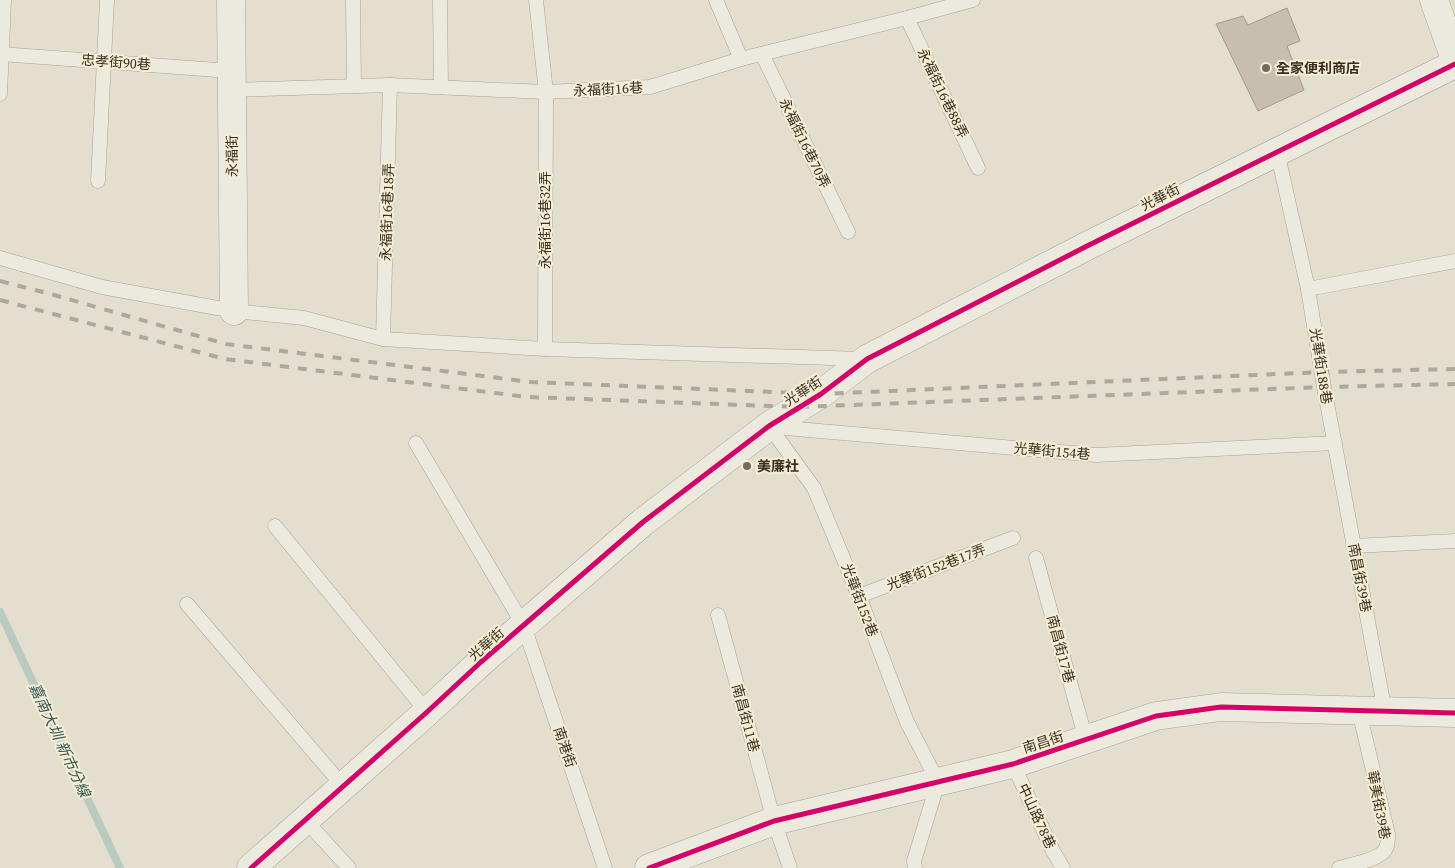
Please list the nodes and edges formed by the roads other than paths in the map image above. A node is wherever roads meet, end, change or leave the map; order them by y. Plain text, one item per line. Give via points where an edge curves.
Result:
1 (4, 0) edge
2 (107, 0) edge
3 (231, 0) edge
4 (353, 0) edge
5 (440, 0) edge
6 (536, 0) edge
7 (716, 0) edge
8 (973, 0) edge
9 (1434, 0) edge
10 (907, 18) junction
11 (1, 54) edge
12 (762, 54) junction
13 (741, 59) junction
14 (1455, 59) edge
15 (104, 61) junction
16 (1455, 64) edge
17 (231, 80) junction
18 (390, 84) junction
19 (354, 86) junction
20 (441, 87) junction
21 (546, 92) junction
22 (0, 94) edge
23 (1277, 151) junction
24 (978, 168) dead end
25 (98, 181) dead end
26 (848, 232) dead end
27 (0, 258) edge
28 (1455, 261) edge
29 (1308, 289) junction
30 (234, 311) junction
31 (384, 339) junction
32 (545, 349) junction
33 (867, 359) junction
34 (769, 426) junction
35 (416, 443) dead end
36 (1335, 443) junction
37 (275, 526) dead end
38 (1013, 538) dead end
39 (1455, 542) edge
40 (1354, 546) junction
41 (1036, 558) dead end
42 (859, 596) junction
43 (187, 604) dead end
44 (718, 615) dead end
45 (524, 626) junction
46 (427, 712) junction
47 (1372, 712) junction
48 (1455, 713) edge
49 (1086, 740) junction
50 (1013, 764) junction
51 (938, 782) junction
52 (343, 786) junction
53 (305, 820) junction
54 (774, 821) junction
55 (251, 868) edge
56 (349, 868) edge
57 (605, 868) edge
58 (649, 868) edge
59 (790, 868) edge
60 (916, 868) edge
61 (1063, 868) edge
62 (1340, 868) edge

1 - 11 lane
2 - 15 lane
3 - 17 street, 永福街
4 - 19 lane
5 - 20 lane
6 - 21 lane, 永福街16巷32弄
7 - 13 lane
8 - 10 lane, 永福街16巷
9 - 14 street
10 - 12 lane, 永福街16巷
10 - 24 lane, 永福街16巷88弄
11 - 15 lane, 忠孝街90巷
11 - 22 lane
12 - 13 lane, 永福街16巷
12 - 26 lane, 永福街16巷70弄
13 - 21 lane, 永福街16巷 via 650,87
15 - 17 lane, 忠孝街90巷
15 - 25 lane
16 - 23 street, 光華街
17 - 19 lane, 永福街16巷
17 - 30 street, 永福街
18 - 19 lane, 永福街16巷
18 - 20 lane, 永福街16巷
18 - 31 lane, 永福街16巷18弄
20 - 21 lane, 永福街16巷
21 - 32 lane, 永福街16巷32弄
23 - 29 lane, 光華街188巷
23 - 33 street, 光華街
27 - 30 lane via 102,287
28 - 29 lane
29 - 36 lane, 光華街188巷
30 - 31 lane via 304,318
31 - 32 lane
32 - 33 lane
33 - 34 street, 光華街 via 821,394
34 - 36 lane, 光華街154巷 via 1096,455
34 - 42 lane, 光華街152巷 via 814,488
34 - 45 street, 光華街 via 643,522
35 - 45 lane, 南港街
36 - 40 lane, 南昌街39巷
37 - 46 lane
38 - 42 lane, 光華街152巷17弄
39 - 40 lane
40 - 47 lane, 南昌街39巷
41 - 49 lane, 南昌街17巷
42 - 51 lane, 光華街152巷 via 907,722
43 - 52 lane
44 - 54 lane, 南昌街11巷
45 - 46 street, 光華街
45 - 57 lane, 南港街
46 - 52 street, 光華街
47 - 48 street, 南昌街
47 - 49 street, 南昌街 via 1221,708 1156,716
47 - 62 lane, 華美街39巷 via 1388,845 1383,853
49 - 50 street, 南昌街
50 - 51 street, 南昌街
50 - 61 lane, 中山路78巷
51 - 54 street, 南昌街
51 - 60 lane via 914,861
52 - 53 street, 光華街
53 - 55 street, 光華街
53 - 56 lane
54 - 58 street, 南昌街
54 - 59 lane, 南昌街11巷

